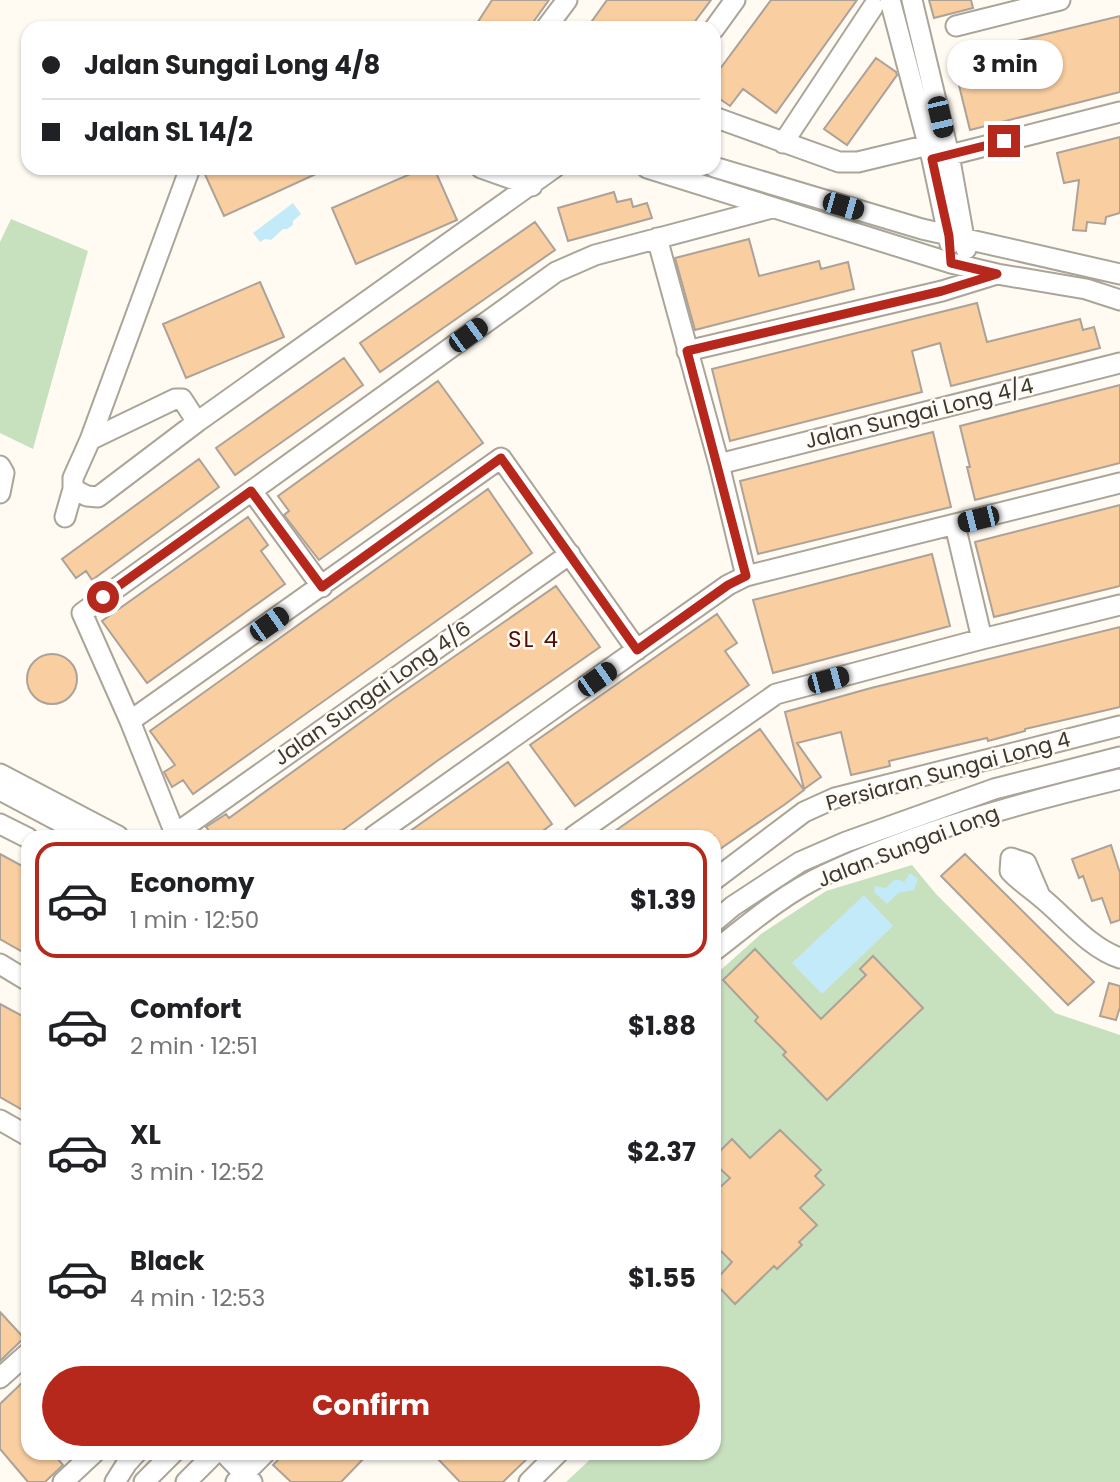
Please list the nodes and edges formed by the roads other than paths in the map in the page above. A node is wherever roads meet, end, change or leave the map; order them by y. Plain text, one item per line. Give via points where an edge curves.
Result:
1 (567, 0) edge
2 (735, 0) edge
3 (912, 0) edge
4 (1060, 0) edge
5 (882, 4) edge
6 (551, 21) edge
7 (720, 21) edge
8 (956, 26) dead end
9 (1120, 112) edge
10 (721, 120) edge
11 (783, 143) junction
12 (939, 150) junction
13 (721, 169) edge
14 (187, 175) edge
15 (501, 175) edge
16 (545, 175) edge
17 (669, 175) edge
18 (764, 183) junction
19 (532, 186) junction
20 (762, 205) junction
21 (943, 208) junction
22 (922, 229) junction
23 (957, 237) junction
24 (657, 238) junction
25 (960, 265) junction
26 (997, 274) junction
27 (1120, 274) edge
28 (1120, 300) edge
29 (687, 351) junction
30 (1120, 363) edge
31 (198, 422) junction
32 (90, 440) junction
33 (719, 464) junction
34 (0, 466) edge
35 (1120, 483) edge
36 (73, 489) junction
37 (251, 491) junction
38 (0, 493) edge
39 (65, 517) dead end
40 (955, 525) junction
41 (569, 554) junction
42 (746, 576) junction
43 (322, 587) junction
44 (1120, 605) edge
45 (982, 639) junction
46 (637, 650) junction
47 (130, 721) junction
48 (1120, 726) edge
49 (1120, 757) edge
50 (0, 774) edge
51 (1120, 779) edge
52 (0, 790) edge
53 (0, 824) edge
54 (76, 830) edge
55 (107, 830) edge
56 (173, 830) edge
57 (182, 830) edge
58 (382, 830) edge
59 (583, 830) edge
60 (21, 834) edge
61 (721, 875) edge
62 (1040, 895) dead end
63 (721, 916) edge
64 (721, 946) edge
65 (1120, 958) edge
66 (0, 964) edge
67 (21, 977) edge
68 (0, 1120) edge
69 (21, 1132) edge
70 (21, 1359) edge
71 (0, 1378) edge
72 (86, 1460) edge
73 (129, 1460) edge
74 (166, 1460) edge
75 (208, 1460) edge
76 (551, 1460) edge
77 (63, 1482) edge
78 (116, 1482) edge
79 (144, 1482) edge
80 (186, 1482) edge
81 (529, 1482) edge

1 - 6 street
2 - 7 street
3 - 12 street
4 - 8 street
5 - 11 street
5 - 12 street
9 - 12 street
10 - 11 street
11 - 12 street via 839,162
12 - 21 street
12 - 23 street
13 - 18 street
14 - 32 street
15 - 19 street
16 - 19 street
17 - 20 street
18 - 20 street
18 - 22 street
19 - 31 street
20 - 24 street via 736,218
20 - 25 street
21 - 22 street via 932,225
21 - 23 street
22 - 23 street
23 - 25 street
23 - 27 street
24 - 29 street
24 - 37 street via 595,255 556,272
25 - 26 street
26 - 28 street via 1086,289
26 - 29 street
29 - 33 street
30 - 33 street, Jalan Sungai Long 4/4
31 - 32 street via 182,399 175,399
31 - 36 street via 98,497
32 - 36 street
33 - 42 street
34 - 38 street via 4,473
35 - 40 street
36 - 39 street
37 - 43 street
37 - 47 street via 82,613
40 - 42 street
40 - 45 street
41 - 43 street via 501,458
41 - 46 street
41 - 57 street, Jalan Sungai Long 4/6
42 - 46 street
43 - 47 street
44 - 45 street
45 - 59 street via 776,694
46 - 58 street
47 - 56 street
48 - 61 street, Persiaran Sungai Long 4 via 835,798 804,812
49 - 63 street, Jalan Sungai Long via 994,789 846,842 800,862
50 - 55 street
51 - 64 street, Jalan Sungai Long via 974,818 823,875 772,906
52 - 54 street
53 - 60 street
62 - 65 street via 1105,953
66 - 67 street
68 - 69 street
70 - 71 street
72 - 77 street
73 - 78 street
74 - 79 street
75 - 80 street
76 - 81 street

